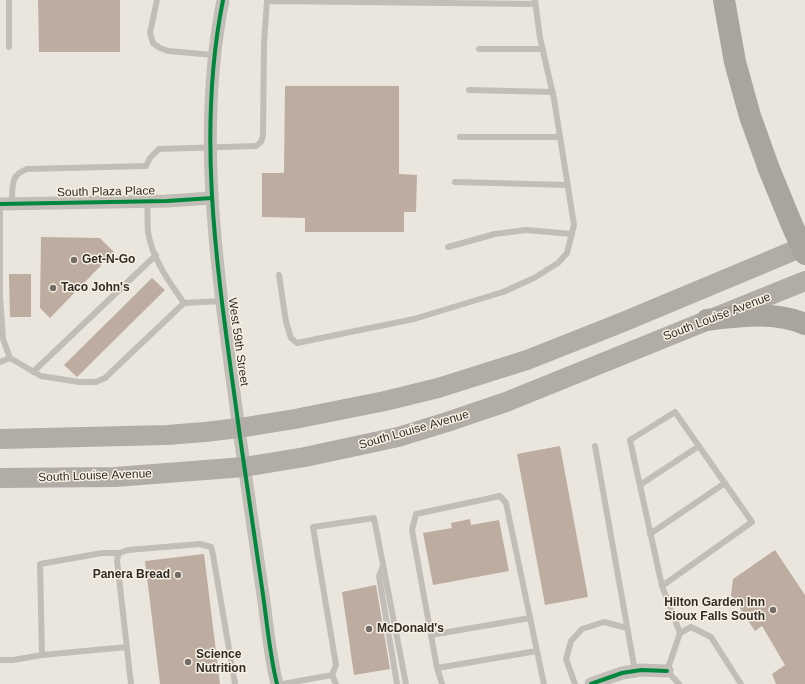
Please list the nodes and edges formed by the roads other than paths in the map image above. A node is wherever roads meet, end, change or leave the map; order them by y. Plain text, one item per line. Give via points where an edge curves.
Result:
1 (9, 0) edge
2 (158, 0) edge
3 (222, 0) edge
4 (267, 0) edge
5 (724, 0) edge
6 (535, 2) edge
7 (9, 48) dead end
8 (543, 49) junction
9 (479, 50) dead end
10 (214, 55) junction
11 (469, 90) dead end
12 (553, 92) junction
13 (460, 137) dead end
14 (560, 137) junction
15 (210, 147) junction
16 (455, 182) dead end
17 (568, 185) junction
18 (212, 198) junction
19 (147, 201) junction
20 (4, 204) edge
21 (572, 234) junction
22 (448, 247) dead end
23 (804, 249) edge
24 (156, 255) junction
25 (279, 276) dead end
26 (805, 281) edge
27 (222, 301) junction
28 (184, 303) junction
29 (707, 320) junction
30 (805, 324) edge
31 (10, 358) junction
32 (0, 362) edge
33 (33, 372) junction
34 (239, 428) junction
35 (0, 439) edge
36 (595, 446) dead end
37 (699, 446) junction
38 (244, 467) junction
39 (0, 478) edge
40 (725, 483) junction
41 (640, 485) junction
42 (650, 534) junction
43 (119, 553) junction
44 (383, 565) junction
45 (662, 586) junction
46 (530, 618) junction
47 (627, 628) junction
48 (680, 633) junction
49 (431, 635) junction
50 (127, 647) junction
51 (537, 651) junction
52 (42, 655) junction
53 (0, 660) edge
54 (437, 668) junction
55 (635, 671) junction
56 (667, 671) junction
57 (332, 675) junction
58 (396, 682) edge
59 (131, 684) edge
60 (235, 684) edge
61 (276, 684) edge
62 (283, 684) edge
63 (336, 684) edge
64 (406, 684) edge
65 (442, 684) edge
66 (544, 684) edge
67 (575, 684) edge
68 (590, 684) edge
69 (679, 684) edge
70 (741, 684) edge

1 - 7 lane
2 - 10 lane via 150,33 153,43 168,51
3 - 10 street, West 59th Street
4 - 6 lane
4 - 15 lane via 261,142 256,146
5 - 23 highway via 735,62 750,116 769,169
6 - 8 lane
8 - 9 lane
8 - 12 lane
10 - 15 street, West 59th Street via 210,97
11 - 12 lane
12 - 14 lane
13 - 14 lane
14 - 17 lane
15 - 18 street, West 59th Street
15 - 20 lane via 159,149 146,166 27,169 17,174 13,180
16 - 17 lane
17 - 21 lane via 574,225
18 - 19 street, South Plaza Place
18 - 27 street, West 59th Street
19 - 20 street, South Plaza Place
19 - 24 lane via 148,232
20 - 31 lane via 0,297 3,339
21 - 22 lane via 526,230 495,234
21 - 25 lane via 567,253 558,263 534,278 502,292 414,319 297,342 290,338
23 - 34 main road via 527,360 482,375 385,401
24 - 28 lane via 168,280
24 - 33 lane
26 - 29 main road, South Louise Avenue
27 - 28 lane
27 - 34 street, West 59th Street
28 - 33 lane via 105,378 96,382 79,382 41,376
29 - 30 highway via 762,315 796,320
29 - 38 main road, South Louise Avenue via 506,402 447,422 360,446
31 - 32 lane
31 - 33 lane
34 - 35 main road via 167,435
34 - 38 street, West 59th Street
36 - 47 lane
37 - 40 lane
37 - 41 lane
37 - 41 lane via 675,412 630,440
38 - 39 main road, South Louise Avenue via 115,477
38 - 61 street, West 59th Street
40 - 42 lane
40 - 45 lane via 752,522
41 - 42 lane
42 - 45 lane
43 - 50 lane via 117,560
43 - 52 lane via 102,553 40,564
43 - 60 lane via 200,544 211,547
44 - 57 lane via 374,518 313,528 336,665
44 - 58 lane via 379,576
44 - 64 lane
45 - 48 lane
46 - 49 lane
46 - 49 lane via 506,503 500,496 416,514 412,530
46 - 51 lane
47 - 55 lane
47 - 67 lane via 604,622 582,629 571,641 566,659
48 - 56 lane
48 - 70 lane via 691,627 711,637
49 - 54 lane
50 - 52 lane
50 - 59 lane
51 - 54 lane
51 - 66 lane
52 - 53 lane
54 - 65 lane
55 - 56 street
55 - 68 street
56 - 69 lane
57 - 62 lane
57 - 63 lane

